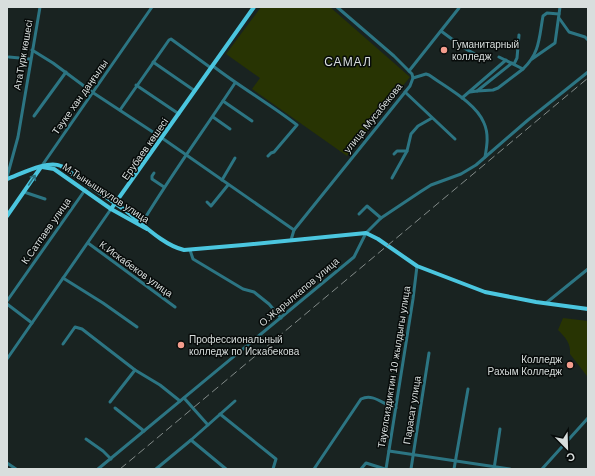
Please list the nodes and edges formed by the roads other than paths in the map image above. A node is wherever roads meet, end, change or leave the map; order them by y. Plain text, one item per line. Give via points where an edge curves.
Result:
1 (40, 7) edge
2 (152, 7) edge
3 (254, 7) edge
4 (337, 7) edge
5 (560, 7) edge
6 (459, 8) dead end
7 (559, 16) junction
8 (441, 31) junction
9 (519, 35) dead end
10 (588, 40) edge
11 (32, 50) junction
12 (475, 54) dead end
13 (9, 57) dead end
14 (499, 57) dead end
15 (30, 59) junction
16 (506, 60) junction
17 (531, 60) junction
18 (153, 62) junction
19 (513, 63) junction
20 (212, 67) junction
21 (523, 69) junction
22 (409, 71) junction
23 (66, 72) junction
24 (588, 72) edge
25 (413, 78) junction
26 (235, 83) junction
27 (136, 85) junction
28 (195, 91) junction
29 (477, 91) junction
30 (92, 92) junction
31 (405, 92) junction
32 (468, 93) junction
33 (462, 98) junction
34 (223, 101) junction
35 (120, 110) junction
36 (179, 114) junction
37 (34, 116) dead end
38 (213, 117) junction
39 (432, 118) junction
40 (252, 121) dead end
41 (230, 129) dead end
42 (162, 138) junction
43 (455, 139) dead end
44 (407, 150) junction
45 (394, 154) dead end
46 (186, 155) junction
47 (268, 156) dead end
48 (7, 157) edge
49 (485, 157) junction
50 (236, 158) dead end
51 (12, 159) junction
52 (41, 167) junction
53 (154, 173) dead end
54 (7, 178) edge
55 (392, 178) dead end
56 (222, 180) junction
57 (228, 185) junction
58 (164, 187) junction
59 (85, 190) junction
60 (24, 192) junction
61 (46, 199) dead end
62 (207, 202) dead end
63 (115, 204) junction
64 (111, 209) junction
65 (359, 214) dead end
66 (7, 216) edge
67 (381, 218) junction
68 (142, 223) junction
69 (294, 230) junction
70 (154, 233) junction
71 (366, 233) junction
72 (291, 240) junction
73 (88, 244) junction
74 (190, 250) junction
75 (417, 266) junction
76 (588, 268) edge
77 (63, 278) junction
78 (7, 301) edge
79 (7, 304) edge
80 (546, 304) junction
81 (175, 307) dead end
82 (588, 309) edge
83 (281, 318) junction
84 (32, 323) junction
85 (137, 327) dead end
86 (63, 344) dead end
87 (429, 353) dead end
88 (7, 359) edge
89 (135, 370) junction
90 (468, 389) dead end
91 (184, 398) junction
92 (180, 401) junction
93 (235, 401) dead end
94 (110, 402) dead end
95 (115, 408) dead end
96 (396, 408) junction
97 (220, 414) junction
98 (588, 418) edge
99 (208, 425) junction
100 (500, 429) dead end
101 (144, 430) junction
102 (86, 439) dead end
103 (191, 440) junction
104 (389, 451) junction
105 (413, 454) junction
106 (111, 459) junction
107 (456, 461) junction
108 (7, 463) edge
109 (160, 466) junction
110 (495, 468) edge
111 (16, 469) edge
112 (98, 469) edge
113 (156, 469) edge
114 (164, 469) edge
115 (226, 469) edge
116 (273, 469) edge
117 (314, 469) edge
118 (361, 469) edge
119 (386, 469) edge
120 (411, 469) edge
121 (454, 469) edge
122 (510, 469) edge
123 (542, 469) edge

1 - 11 street, АтаТүрк көшесі
2 - 30 street, Тәуке хан даңғылы
3 - 20 main road, Ерубаев көшесі
4 - 22 street, улица Мусабекова
5 - 7 street
6 - 8 street
7 - 10 street via 569,32
7 - 17 street via 555,43
7 - 17 street via 547,13 543,16 539,46
8 - 12 street
8 - 22 street
9 - 19 street via 517,58
11 - 15 street, АтаТүрк көшесі
11 - 23 street
13 - 15 street
14 - 16 street
15 - 51 street, АтаТүрк көшесі via 18,137
16 - 19 street
16 - 32 street
17 - 21 street
18 - 20 street via 170,39
18 - 27 street
18 - 28 street
19 - 21 street
19 - 29 street
20 - 26 street
20 - 28 main road, Ерубаев көшесі
21 - 29 street via 498,88
22 - 25 street, улица Мусабекова
23 - 30 street
23 - 37 street
24 - 49 street, О.Жарылкапов улица
25 - 31 street, улица Мусабекова
25 - 33 street via 429,75
26 - 34 street
26 - 47 street via 297,125
27 - 35 street
27 - 36 street
28 - 36 main road, Ерубаев көшесі
29 - 32 street
30 - 35 street
30 - 52 street, Тәуке хан даңғылы
31 - 39 street
31 - 69 street, улица Мусабекова
32 - 33 street
33 - 49 street via 484,123 487,135
34 - 38 street
34 - 40 street
35 - 42 street
36 - 42 main road, Ерубаев көшесі
38 - 41 street
38 - 46 street
39 - 43 street
39 - 44 street via 418,126 411,134
42 - 46 street
42 - 63 main road, Ерубаев көшесі
44 - 45 street
44 - 55 street
46 - 56 street
46 - 58 street
48 - 51 street
49 - 67 street, О.Жарылкапов улица via 461,174 420,192
50 - 56 street
51 - 54 street, АтаТүрк көшесі
52 - 54 main road
52 - 59 main road, М.Тынышкулов улица via 54,169
60 -> 52 main road
52 - 63 main road, М.Тынышкулов улица via 52,164 61,166
53 - 58 street via 152,179
56 - 57 street
57 - 62 street via 212,206
57 - 69 street
58 - 68 street
59 - 64 main road, М.Тынышкулов улица
59 - 78 street, К.Сатпаев улица
60 - 61 street
60 - 66 main road
63 - 64 main road, Ерубаев көшесі
63 - 68 main road, М.Тынышкулов улица
64 - 70 main road, М.Тынышкулов улица
64 - 73 street, Ерубаев көшесі
65 - 67 street via 367,206
67 - 71 street, О.Жарылкапов улица
68 - 70 main road, М.Тынышкулов улица
69 - 72 street
70 - 74 main road, М.Тынышкулов улица via 176,248
71 - 72 main road, М.Тынышкулов улица
71 - 75 main road
71 - 83 street, О.Жарылкапов улица via 354,257
72 - 74 main road, М.Тынышкулов улица
73 - 77 street, Ерубаев көшесі
73 - 81 street, К.Искабеков улица
74 - 83 street via 193,259 243,289 254,292
75 - 80 main road via 486,292
75 - 96 street, Тауелсиздиктин 10 жылдыгы улица
76 - 80 street
77 - 84 street, Ерубаев көшесі
77 - 85 street
79 - 84 street
80 - 82 main road
83 - 91 street, О.Жарылкапов улица
84 - 88 street, Ерубаев көшесі
86 - 89 street via 75,327 82,329
87 - 105 street, Парасат улица
89 - 92 street
89 - 94 street
90 - 107 street
91 - 92 street, О.Жарылкапов улица
91 - 99 street
92 - 101 street, О.Жарылкапов улица
93 - 97 street
95 - 101 street
96 - 104 street, Тауелсиздиктин 10 жылдыгы улица
96 - 117 street via 371,397 361,399
97 - 99 street
97 - 116 street via 276,460
98 - 123 street
99 - 103 street
100 - 110 street
101 - 106 street, О.Жарылкапов улица
102 - 106 street
103 - 109 street
103 - 115 street
104 - 105 street
104 - 119 street, Тауелсиздиктин 10 жылдыгы улица
105 - 107 street
105 - 120 street, Парасат улица
106 - 112 street, О.Жарылкапов улица
107 - 110 street
107 - 121 street
108 - 111 street
109 - 113 street
109 - 114 street
110 - 122 street
118 - 119 street via 366,463

